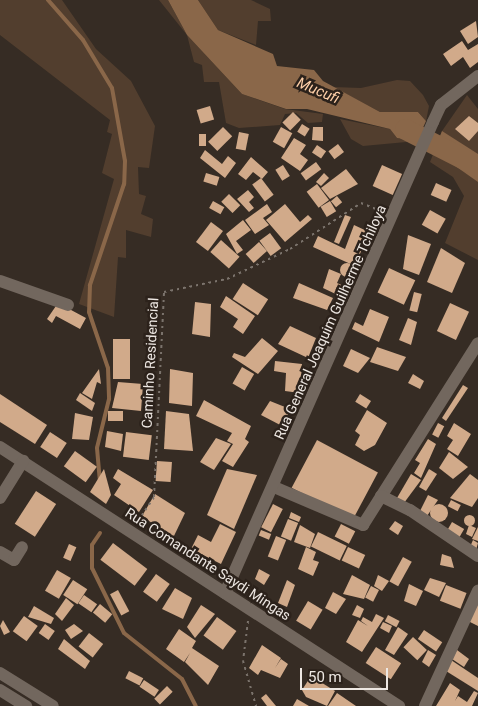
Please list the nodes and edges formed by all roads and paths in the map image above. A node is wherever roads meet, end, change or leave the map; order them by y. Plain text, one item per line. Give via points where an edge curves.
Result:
1 (478, 76) edge
2 (392, 216) junction
3 (0, 281) edge
4 (68, 305) dead end
5 (478, 343) edge
6 (0, 447) edge
7 (23, 461) junction
8 (274, 488) junction
9 (381, 496) junction
10 (0, 498) edge
11 (131, 532) junction
12 (22, 547) dead end
13 (0, 552) edge
14 (478, 556) edge
15 (478, 591) edge
16 (225, 593) junction
17 (250, 609) junction
18 (0, 673) edge
19 (0, 690) edge
20 (26, 706) edge
21 (54, 706) edge
22 (256, 706) edge
23 (399, 706) edge
24 (425, 706) edge

1 - 2 street, Rua General Joaquim Guilherme Tchiloya via 441,105
2 - 8 street, Rua General Joaquim Guilherme Tchiloya
2 - 11 path, Caminho Residencial via 361,203 290,249 227,280 164,292 154,496
3 - 4 street
5 - 9 street
6 - 7 street, Rua Comandante Saydi Mingas
7 - 10 street
7 - 11 street, Rua Comandante Saydi Mingas
8 - 9 street via 358,524 366,522
8 - 16 street, Rua General Joaquim Guilherme Tchiloya
9 - 14 street via 410,510
11 - 16 street, Rua Comandante Saydi Mingas
12 - 13 street via 14,560
15 - 24 street
16 - 17 street, Rua Comandante Saydi Mingas
17 - 22 path via 243,661
17 - 23 street, Rua Comandante Saydi Mingas
18 - 21 street
19 - 20 street

